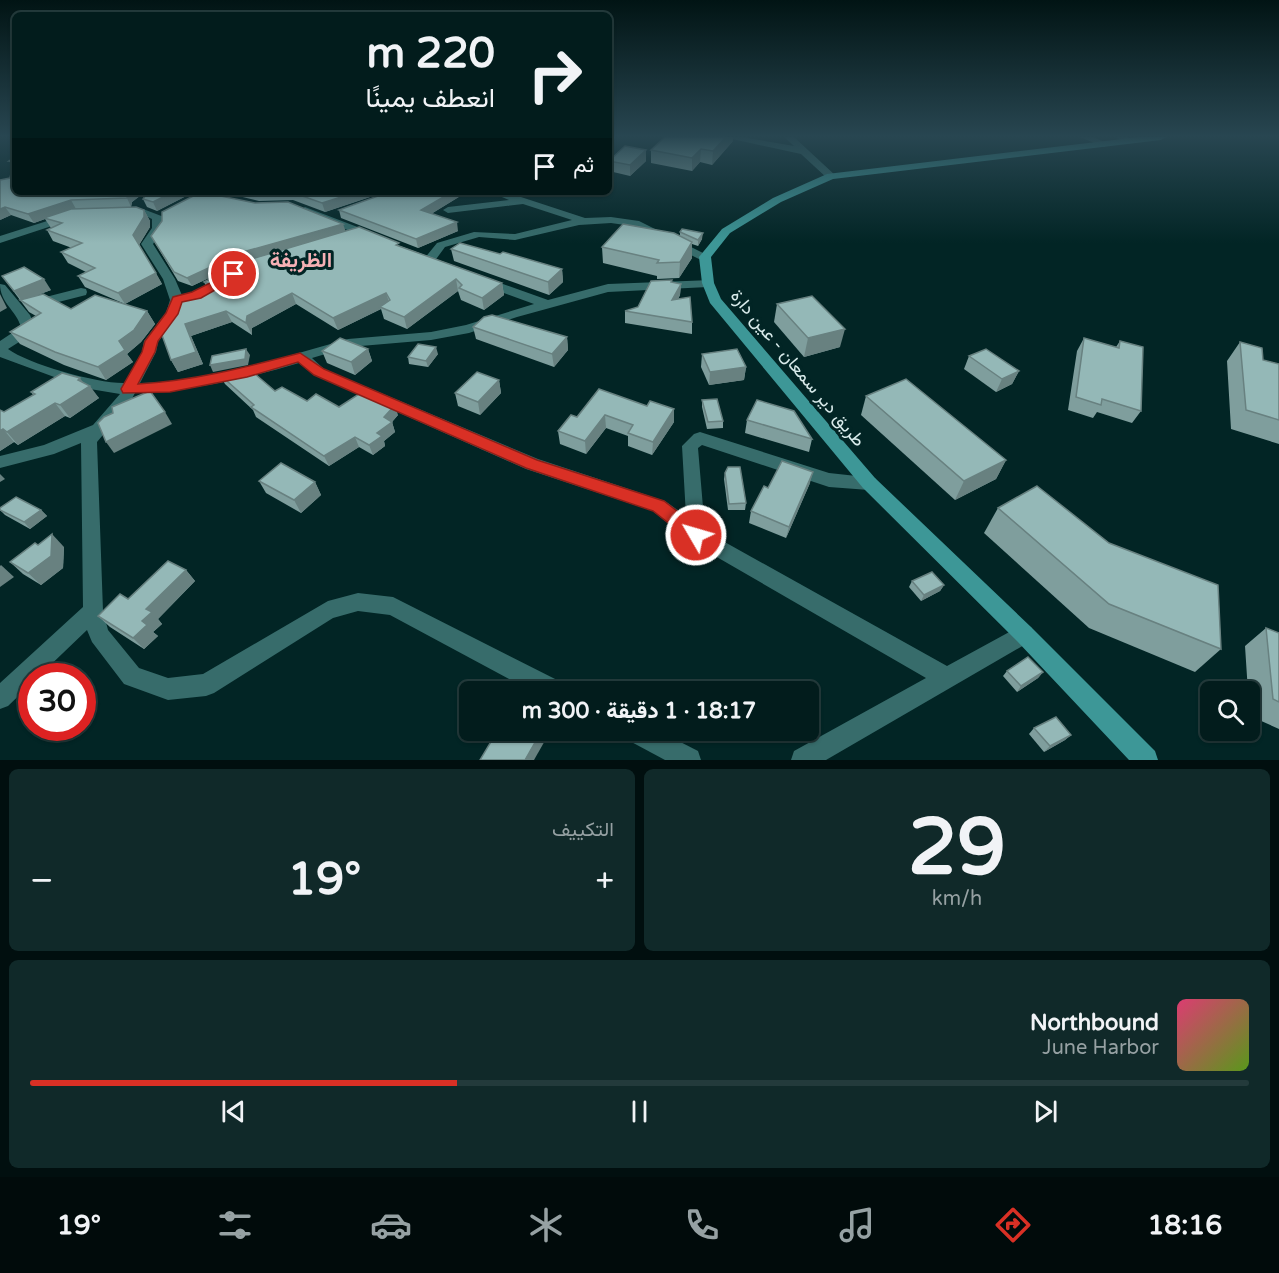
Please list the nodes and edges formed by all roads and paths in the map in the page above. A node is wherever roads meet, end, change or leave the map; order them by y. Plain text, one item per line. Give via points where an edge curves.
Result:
1 (827, 172) edge
2 (861, 172) edge
3 (831, 176) junction
4 (503, 195) edge
5 (521, 202) junction
6 (292, 205) edge
7 (448, 210) dead end
8 (148, 211) dead end
9 (76, 214) edge
10 (590, 221) junction
11 (362, 232) junction
12 (0, 240) edge
13 (346, 240) edge
14 (381, 240) edge
15 (705, 257) junction
16 (430, 259) edge
17 (473, 276) edge
18 (708, 283) junction
19 (0, 288) edge
20 (81, 291) dead end
21 (546, 304) junction
22 (18, 309) junction
23 (1, 351) edge
24 (300, 357) junction
25 (128, 389) junction
26 (98, 429) junction
27 (0, 462) edge
28 (869, 483) junction
29 (696, 535) junction
30 (93, 611) junction
31 (1024, 634) junction
32 (946, 677) junction
33 (536, 681) edge
34 (0, 698) edge
35 (653, 741) edge
36 (689, 760) edge
37 (803, 760) edge
38 (1146, 760) edge

1 - 3 street
2 - 3 main road
3 - 15 main road via 787,195 726,231
4 - 5 street
5 - 7 street
5 - 10 street
6 - 11 street via 332,215
8 - 25 street via 158,228 147,244 182,298 151,341
9 - 12 street
10 - 15 street via 635,223
10 - 16 street via 515,237 478,234 441,245
11 - 13 street
11 - 14 street
15 - 18 main road, طريق دير سمعان - عين دارة
17 - 21 street
18 - 21 street via 608,288
18 - 28 main road, طريق دير سمعان - عين دارة via 715,300
19 - 22 street
20 - 22 street
21 - 24 street via 469,329 348,343
22 - 23 street via 28,327 6,342
23 - 25 street via 80,381
24 - 25 street via 247,373 170,387
24 - 29 street via 319,372 532,464 659,506
25 - 26 street via 124,400
26 - 27 street via 48,450
26 - 30 street via 89,441
28 - 29 street via 829,480 700,438 690,446
28 - 31 main road, طريق دير سمعان - عين دارة
29 - 32 street
30 - 33 street via 99,635 132,676 168,689 206,685 328,610 358,602 393,606
30 - 34 street
31 - 32 street
31 - 38 main road, طريق دير سمعان - عين دارة
32 - 37 street
35 - 36 street

